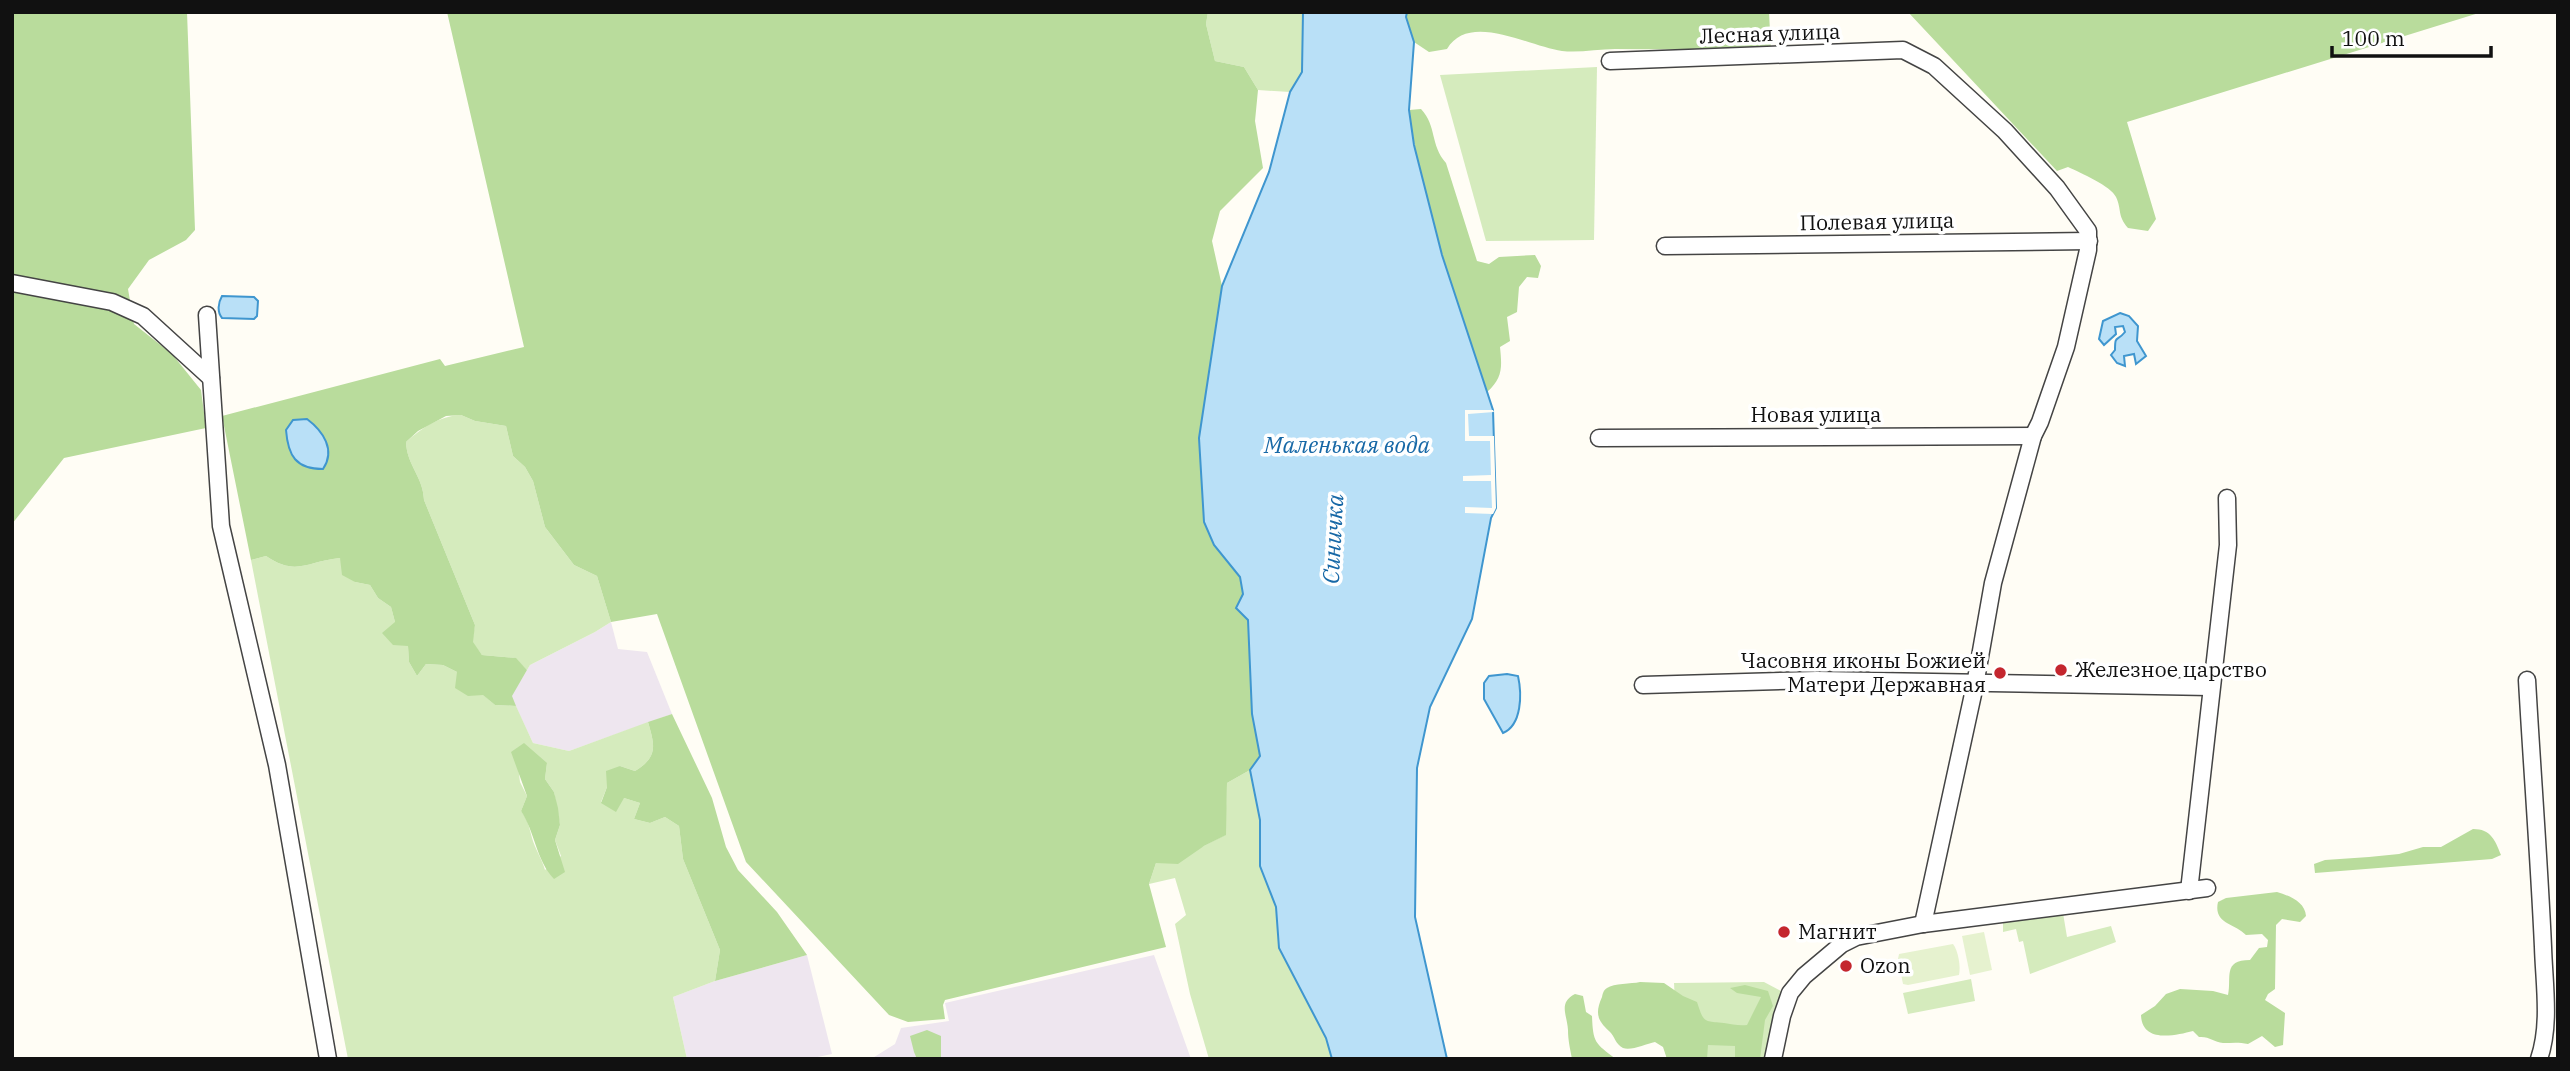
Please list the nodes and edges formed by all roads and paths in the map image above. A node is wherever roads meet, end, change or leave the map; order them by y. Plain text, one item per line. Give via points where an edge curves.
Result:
1 (1610, 61) dead end
2 (2089, 245) junction
3 (1665, 246) dead end
4 (12, 283) edge
5 (207, 314) dead end
6 (211, 378) junction
7 (2033, 436) junction
8 (1599, 438) dead end
9 (2227, 498) dead end
10 (2527, 680) dead end
11 (1643, 685) dead end
12 (1975, 685) junction
13 (2210, 687) junction
14 (2207, 888) dead end
15 (2189, 891) junction
16 (1923, 924) junction
17 (328, 1059) edge
18 (1773, 1059) edge
19 (2539, 1059) edge

1 - 2 street, Лесная улица via 1903,50 1934,66 2005,131 2057,188 2088,231
2 - 3 street, Полевая улица
2 - 7 street via 2066,347
4 - 6 street via 112,302 143,316
5 - 6 street
6 - 17 street via 221,526 277,765
7 - 8 street, Новая улица
7 - 12 street via 1993,583
9 - 13 street via 2228,545
10 - 19 street via 2545,1007
11 - 12 street via 1817,680
12 - 13 street
12 - 16 street
13 - 15 street
14 - 15 street
15 - 16 street
16 - 18 street via 1845,942 1804,976 1787,998

